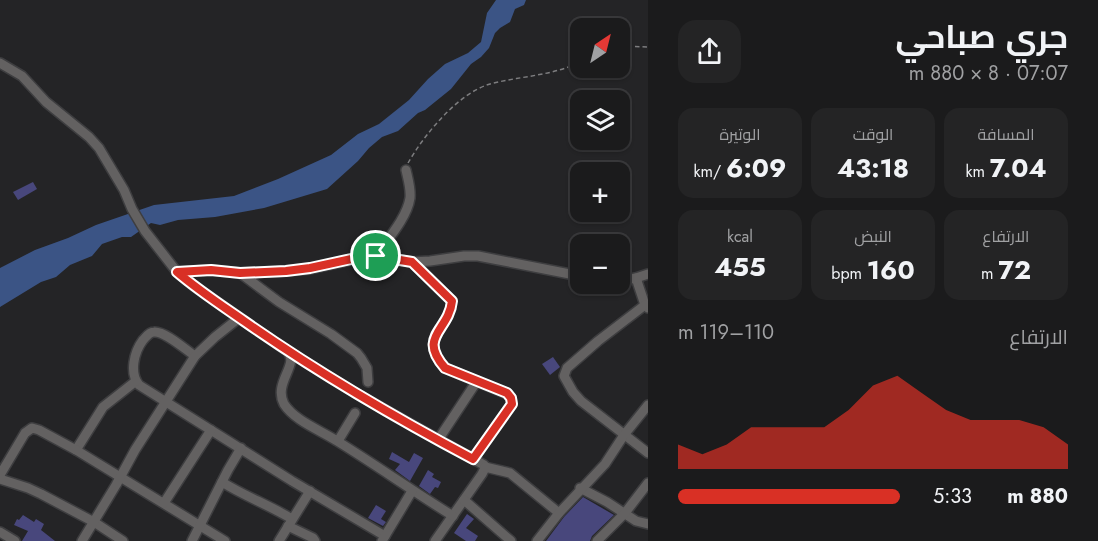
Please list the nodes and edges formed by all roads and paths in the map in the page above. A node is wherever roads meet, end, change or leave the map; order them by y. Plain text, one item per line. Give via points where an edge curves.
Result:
1 (630, 46) edge
2 (648, 46) edge
3 (0, 63) edge
4 (570, 67) edge
5 (406, 170) joint
6 (376, 256) junction
7 (412, 262) junction
8 (177, 272) junction
9 (240, 273) junction
10 (570, 274) edge
11 (648, 274) edge
12 (636, 278) junction
13 (630, 279) edge
14 (646, 307) edge
15 (239, 318) junction
16 (286, 350) junction
17 (195, 356) junction
18 (136, 381) junction
19 (477, 381) junction
20 (368, 382) dead end
21 (166, 402) junction
22 (648, 405) edge
23 (355, 413) dead end
24 (211, 430) junction
25 (624, 435) junction
26 (438, 440) junction
27 (338, 441) junction
28 (241, 448) junction
29 (76, 450) junction
30 (648, 453) edge
31 (473, 459) junction
32 (485, 467) junction
33 (0, 477) edge
34 (120, 477) junction
35 (222, 482) junction
36 (648, 483) edge
37 (580, 488) junction
38 (310, 491) junction
39 (412, 491) junction
40 (464, 500) junction
41 (164, 503) junction
42 (559, 513) junction
43 (625, 513) junction
44 (453, 516) junction
45 (94, 522) junction
46 (290, 523) junction
47 (648, 524) edge
48 (200, 525) junction
49 (0, 532) edge
50 (384, 539) edge
51 (438, 540) edge
52 (599, 540) edge
53 (15, 541) edge
54 (82, 541) edge
55 (123, 541) edge
56 (192, 541) edge
57 (225, 541) edge
58 (279, 541) edge
59 (315, 541) edge
60 (511, 541) edge
61 (537, 541) edge

1 - 2 path
3 - 8 street via 22,76 99,148 145,231
4 - 5 path via 491,84 466,96 422,141
5 - 6 street via 410,190 407,207
6 - 7 street
6 - 9 street via 302,270
7 - 10 street via 478,256
7 - 19 street via 452,301 451,310 435,336 434,353 445,368
8 - 9 street
8 - 15 street
9 - 20 street via 357,353 367,368
11 - 12 street
12 - 13 street
12 - 14 street
14 - 25 street via 598,341 564,375 581,401
15 - 16 street
15 - 17 street
16 - 26 street
16 - 27 street via 292,363 280,392 284,402 298,418
17 - 18 street via 163,334 153,332 139,345 134,358
17 - 21 street
18 - 21 street
18 - 29 street via 103,407
19 - 26 street
19 - 31 street via 507,393 512,404
21 - 24 street
21 - 34 street
22 - 25 street
23 - 27 street
24 - 28 street
24 - 41 street
25 - 30 street
25 - 37 street via 601,468
26 - 31 street
27 - 39 street
28 - 35 street
28 - 38 street
29 - 33 street via 32,428 25,433
29 - 34 street
31 - 32 street
32 - 40 street
32 - 42 street via 510,473
33 - 45 street
34 - 41 street
34 - 45 street
35 - 46 street via 274,508
35 - 48 street
36 - 43 street
37 - 42 street
37 - 43 street
38 - 46 street
38 - 50 street
39 - 44 street
39 - 50 street
40 - 44 street
40 - 60 street
41 - 48 street
42 - 61 street
43 - 47 street
43 - 52 street
44 - 51 street
45 - 54 street
45 - 55 street
46 - 58 street
46 - 59 street
48 - 56 street
48 - 57 street
49 - 53 street

